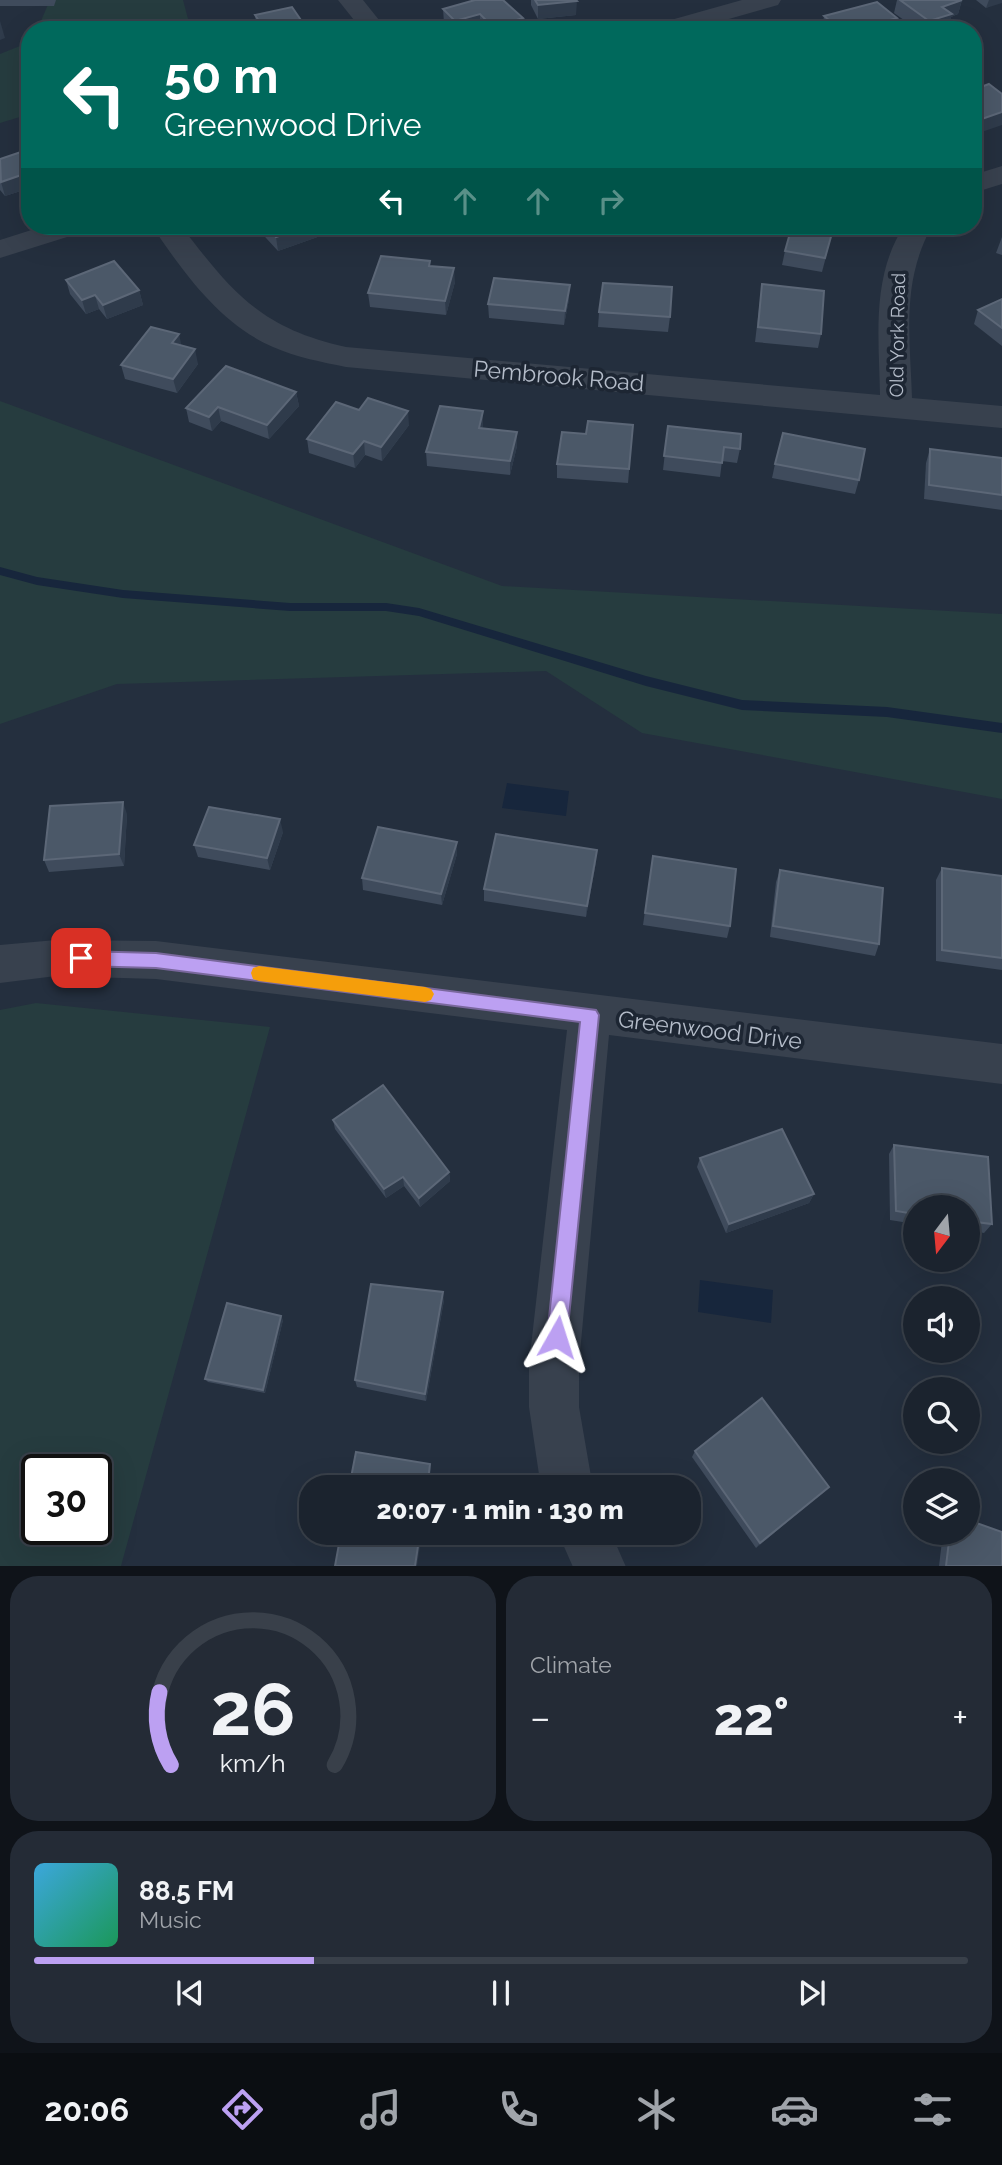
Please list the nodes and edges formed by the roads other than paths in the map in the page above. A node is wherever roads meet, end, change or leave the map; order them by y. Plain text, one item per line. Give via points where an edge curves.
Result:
1 (350, 0) edge
2 (769, 0) edge
3 (368, 21) edge
4 (694, 21) edge
5 (1002, 174) edge
6 (982, 182) edge
7 (44, 235) edge
8 (173, 235) edge
9 (910, 235) edge
10 (0, 249) edge
11 (896, 407) junction
12 (1002, 417) edge
13 (0, 964) edge
14 (590, 1015) junction
15 (1002, 1064) edge
16 (565, 1475) edge
17 (590, 1545) edge
18 (600, 1566) edge

1 - 3 street
2 - 4 street
5 - 6 street
7 - 10 street
8 - 11 street, Pembrook Road via 238,314 313,351
9 - 11 street, Old York Road via 896,275
11 - 12 street, Pembrook Road
13 - 14 street, Greenwood Drive via 56,958 156,960
14 - 15 street, Greenwood Drive
14 - 16 street via 554,1364 554,1407
17 - 18 street

